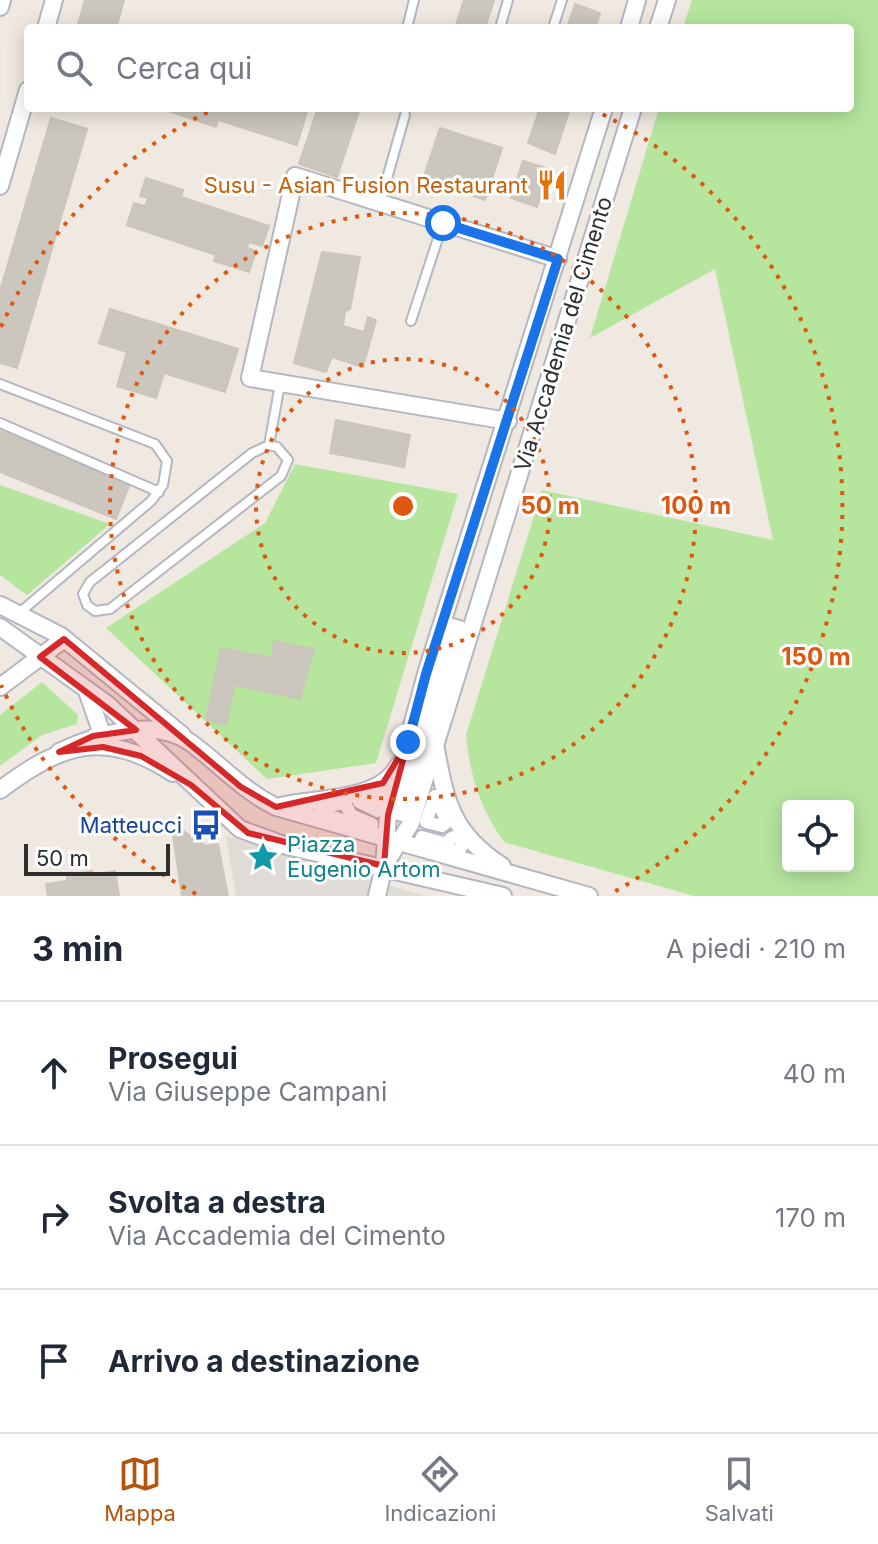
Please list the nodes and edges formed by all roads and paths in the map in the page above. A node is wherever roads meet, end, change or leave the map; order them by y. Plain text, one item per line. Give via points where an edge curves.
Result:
1 (2, 0) edge
2 (54, 0) edge
3 (414, 0) edge
4 (508, 0) edge
5 (562, 0) edge
6 (637, 0) edge
7 (667, 0) edge
8 (0, 7) edge
9 (47, 24) edge
10 (408, 24) edge
11 (501, 24) edge
12 (554, 24) edge
13 (630, 24) edge
14 (659, 24) edge
15 (24, 104) edge
16 (603, 112) edge
17 (632, 112) edge
18 (405, 115) dead end
19 (0, 186) edge
20 (380, 203) junction
21 (443, 223) junction
22 (558, 259) junction
23 (584, 267) junction
24 (411, 321) dead end
25 (0, 384) edge
26 (280, 384) junction
27 (508, 421) junction
28 (0, 423) edge
29 (533, 428) junction
30 (269, 445) junction
31 (159, 492) junction
32 (0, 605) edge
33 (17, 614) junction
34 (0, 627) edge
35 (64, 639) junction
36 (40, 657) junction
37 (0, 687) edge
38 (87, 691) junction
39 (138, 732) junction
40 (96, 736) junction
41 (190, 742) junction
42 (408, 742) junction
43 (434, 743) junction
44 (59, 752) junction
45 (191, 785) junction
46 (0, 790) edge
47 (276, 807) junction
48 (396, 813) joint
49 (392, 841) junction
50 (384, 866) junction
51 (517, 876) junction
52 (377, 896) edge
53 (503, 896) edge
54 (589, 896) edge

1 - 8 street
2 - 9 street
3 - 10 lane
4 - 11 lane
5 - 12 lane
6 - 13 street
7 - 14 street
15 - 19 street
16 - 22 street, Via Accademia del Cimento
17 - 23 street, Via Accademia del Cimento
18 - 20 lane
20 - 21 street
20 - 26 street via 295,176 250,378
21 - 22 street
21 - 24 lane
22 - 23 lane
22 - 27 street, Via Accademia del Cimento
23 - 29 street, Via Accademia del Cimento
25 - 31 lane via 155,444 167,461 168,474
26 - 27 street
26 - 30 lane
27 - 29 lane
27 - 42 street, Via Accademia del Cimento
28 - 31 lane
29 - 43 street, Via Accademia del Cimento
30 - 30 lane via 90,582 83,594 87,605 95,611 110,609 281,476 288,460
31 - 33 lane
32 - 33 street
33 - 35 street
34 - 36 street
35 - 36 street
35 - 41 street
36 - 37 street
36 - 38 street
38 - 39 street
38 - 40 street via 100,723
39 - 40 street
39 - 41 street via 161,732
39 - 45 street
40 - 44 street
41 - 47 street via 246,791
42 - 47 street via 397,769 383,783
42 - 49 street, Via Accademia del Cimento
43 - 49 street, Via Accademia del Cimento via 411,823
43 - 51 street via 456,824 471,844
44 - 45 street via 111,748 156,762
44 - 46 street
45 - 50 street via 248,833
47 - 49 street
48 - 48 street via 402,815 460,627 452,625
49 - 50 street, Via Accademia del Cimento
49 - 51 street
50 - 52 street
50 - 53 street
51 - 54 street

